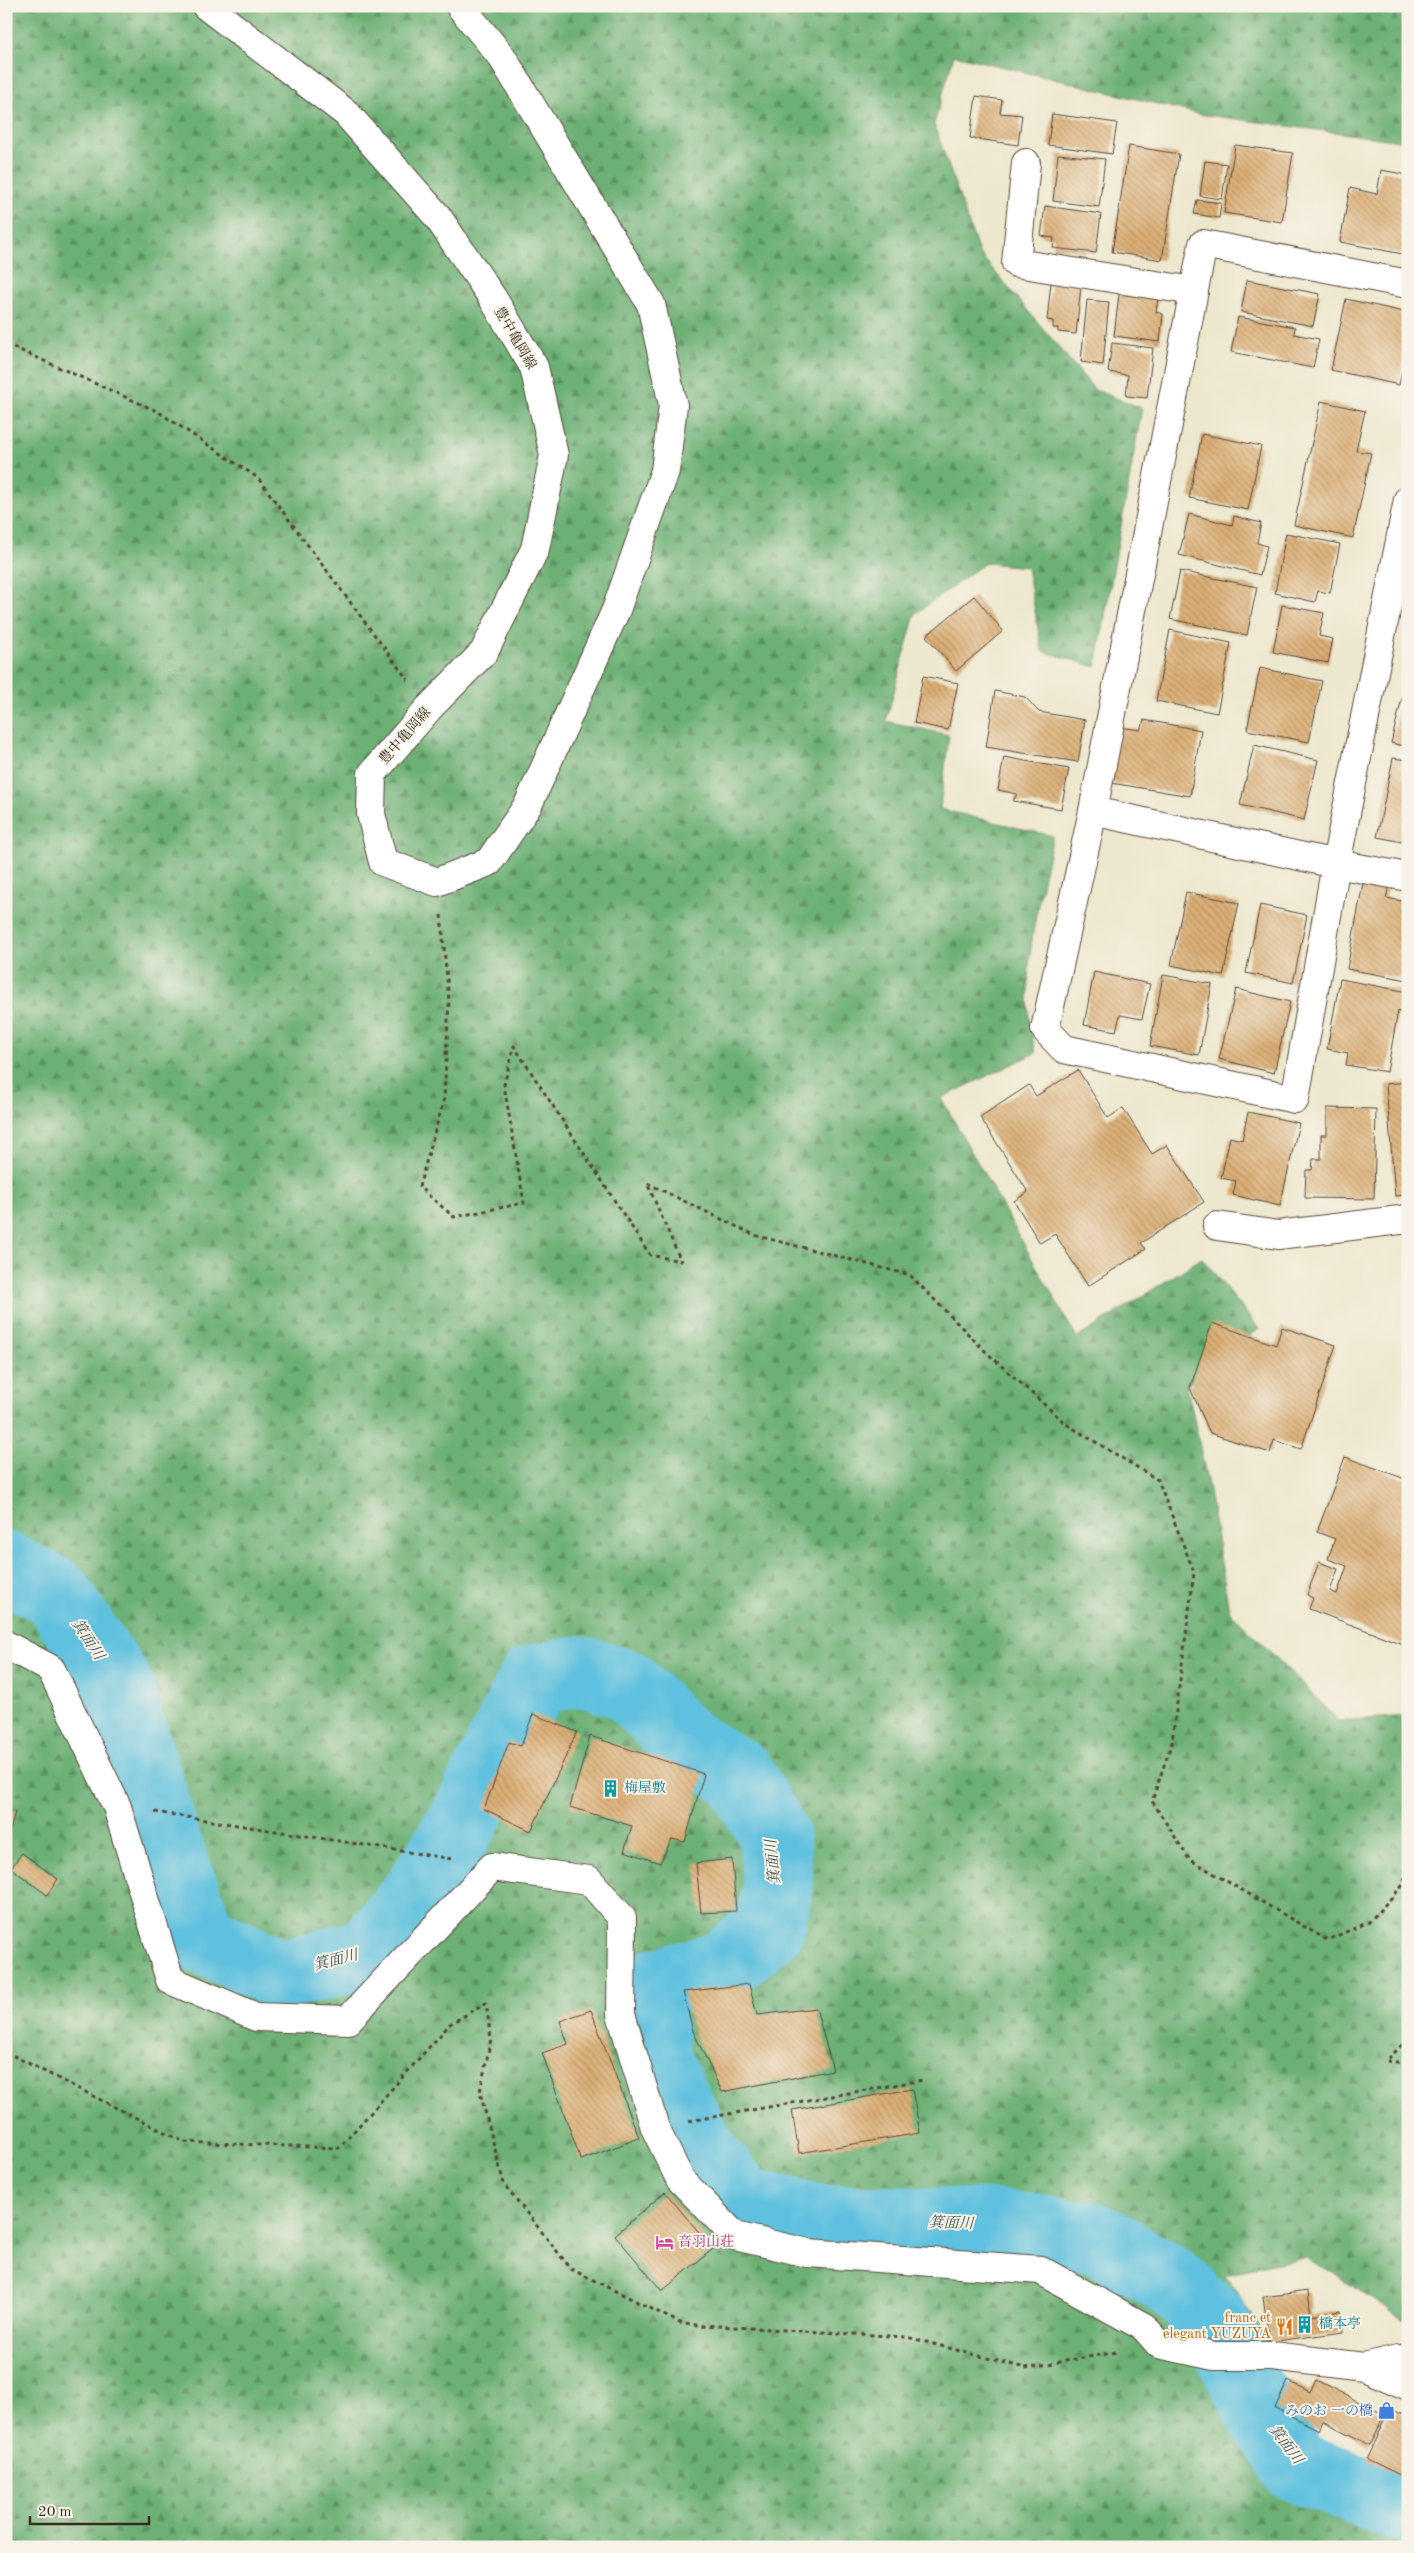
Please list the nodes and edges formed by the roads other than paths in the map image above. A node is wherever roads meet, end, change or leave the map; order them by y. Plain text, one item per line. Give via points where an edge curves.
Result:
1 (206, 6) edge
2 (460, 6) edge
3 (1026, 163) dead end
4 (1408, 284) edge
5 (1194, 291) junction
6 (1408, 500) edge
7 (1093, 811) junction
8 (1336, 864) junction
9 (1408, 878) edge
10 (1408, 1220) edge
11 (1217, 1226) dead end
12 (6, 1645) edge
13 (1408, 2360) edge
14 (1364, 2367) junction
15 (1408, 2386) edge

1 - 2 street, 豊中亀岡線 via 346,112 438,216 534,367 554,455 535,549 484,652 429,708 372,774 371,814 383,862 437,882 489,862 528,805 619,601 665,471 673,405 651,304 502,57
3 - 5 street via 1016,263
4 - 5 street via 1203,244
5 - 7 street
6 - 8 street
7 - 8 street
7 - 8 street via 1045,1029 1064,1049 1295,1099
8 - 9 street
10 - 11 street via 1278,1234
12 - 14 street via 51,1669 117,1807 170,1980 256,2018 348,2020 492,1866 589,1880 622,1918 620,2014 655,2128 680,2179 735,2236 808,2253 1040,2270 1144,2327 1159,2344 1214,2356 1272,2356
13 - 14 street
14 - 15 street

